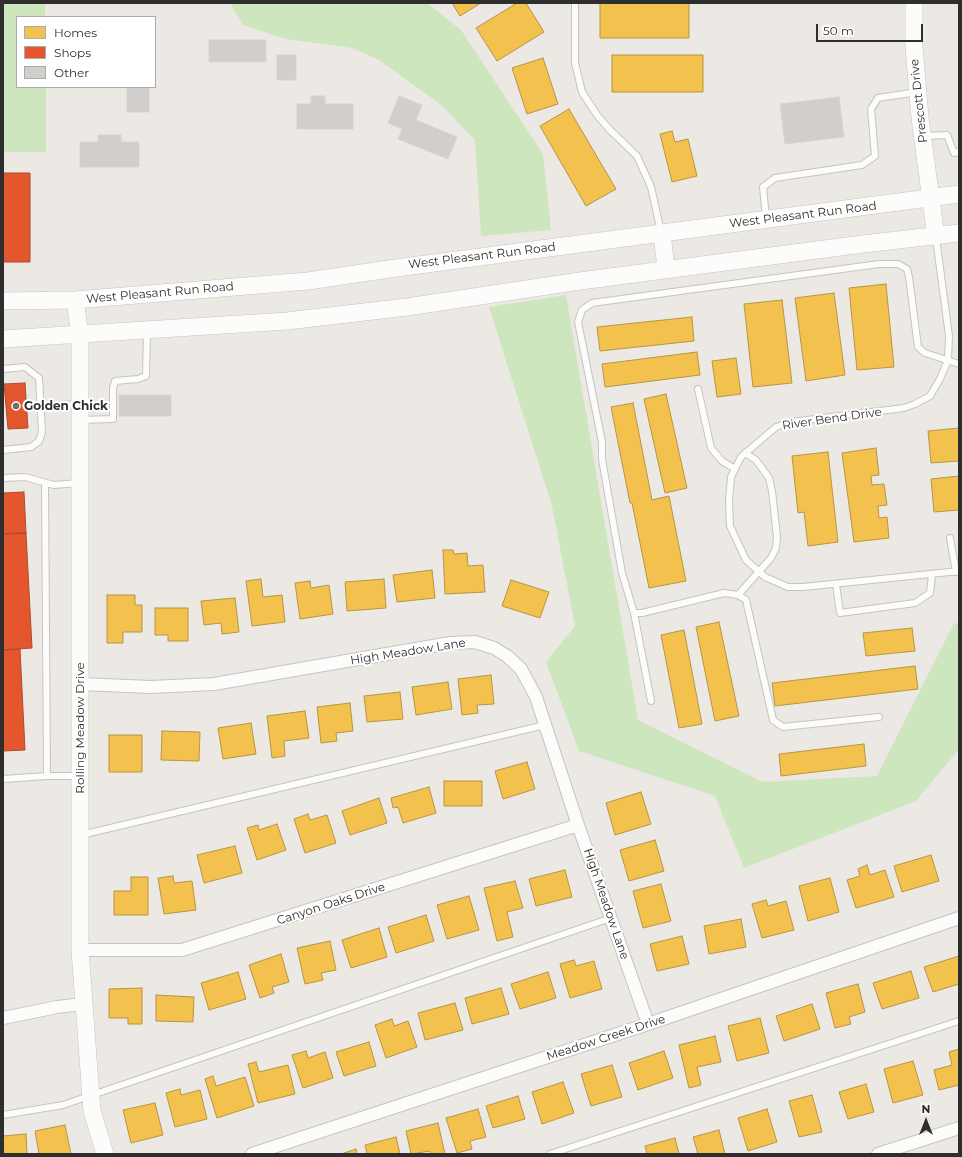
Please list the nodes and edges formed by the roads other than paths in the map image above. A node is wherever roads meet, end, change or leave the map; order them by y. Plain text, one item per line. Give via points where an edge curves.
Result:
1 (575, 3) edge
2 (914, 3) edge
3 (918, 92) junction
4 (922, 136) junction
5 (959, 152) edge
6 (959, 194) edge
7 (930, 198) junction
8 (766, 219) junction
9 (662, 233) junction
10 (959, 233) edge
11 (936, 237) junction
12 (666, 270) junction
13 (3, 300) edge
14 (75, 300) junction
15 (147, 331) junction
16 (80, 335) junction
17 (3, 339) edge
18 (948, 360) junction
19 (959, 364) edge
20 (3, 369) edge
21 (698, 388) dead end
22 (41, 406) junction
23 (80, 412) junction
24 (3, 450) edge
25 (745, 453) junction
26 (735, 469) junction
27 (3, 478) edge
28 (45, 483) junction
29 (80, 483) junction
30 (950, 538) dead end
31 (758, 570) junction
32 (957, 572) edge
33 (932, 575) junction
34 (836, 584) junction
35 (738, 595) junction
36 (634, 613) junction
37 (80, 684) junction
38 (651, 702) dead end
39 (879, 717) dead end
40 (545, 725) junction
41 (48, 776) junction
42 (80, 776) junction
43 (3, 779) edge
44 (578, 824) junction
45 (80, 835) junction
46 (611, 918) junction
47 (959, 918) edge
48 (80, 950) junction
49 (84, 1004) junction
50 (3, 1018) edge
51 (959, 1021) edge
52 (648, 1024) junction
53 (90, 1095) junction
54 (3, 1115) edge
55 (959, 1128) edge
56 (105, 1154) edge
57 (252, 1154) edge
58 (550, 1154) edge
59 (878, 1154) edge

1 - 9 lane via 575,64 582,92 597,115 637,156 651,188
2 - 3 main road, Prescott Drive
3 - 4 main road, Prescott Drive
3 - 8 lane via 878,98 871,109 875,156 862,165 775,178 764,186
4 - 5 lane via 947,135 954,153
4 - 7 main road, Prescott Drive
6 - 7 main road, West Pleasant Run Road
7 - 8 main road, West Pleasant Run Road
7 - 11 main road, Prescott Drive
8 - 9 main road, West Pleasant Run Road
9 - 12 main road
9 - 14 main road, West Pleasant Run Road via 308,281
10 - 11 main road
11 - 12 main road
11 - 18 lane, River Bend Drive via 949,336
12 - 15 main road via 332,316
13 - 14 main road, West Pleasant Run Road
14 - 16 main road, Rolling Meadow Drive
15 - 16 main road
15 - 23 lane via 146,376 138,380 115,381 113,419
16 - 17 main road
16 - 23 main road, Rolling Meadow Drive
18 - 19 lane
18 - 25 lane, River Bend Drive via 930,396 915,404 880,412 776,426
18 - 36 lane via 925,353 918,347 910,277 907,269 898,264 879,264 592,303 582,310 578,322 602,442 602,459 622,573
20 - 22 lane via 24,367 39,378
21 - 26 lane via 711,448 722,461
22 - 23 lane
22 - 24 lane via 42,432 39,441 31,447
23 - 29 main road, Rolling Meadow Drive
25 - 26 lane, River Bend Drive via 740,457
25 - 31 lane via 761,465 772,491 776,548
26 - 31 lane, River Bend Drive via 730,493 730,526 746,560
27 - 28 lane via 25,477
28 - 29 lane via 54,486
28 - 41 lane
29 - 37 main road, Rolling Meadow Drive
30 - 32 lane
31 - 34 lane, River Bend Drive via 765,577 788,587
31 - 35 lane
32 - 33 lane, River Bend Drive
33 - 34 lane, River Bend Drive
33 - 34 lane via 930,593 915,603 840,613
35 - 36 lane via 724,593
35 - 39 lane via 746,600 773,720 783,727
36 - 38 lane
37 - 40 street, High Meadow Lane via 151,687 214,684 450,643 475,642 494,648 521,669 536,697
37 - 42 main road, Rolling Meadow Drive
40 - 44 street, High Meadow Lane
40 - 45 lane
41 - 42 lane
41 - 43 lane
42 - 45 main road, Rolling Meadow Drive
44 - 46 street, High Meadow Lane
44 - 48 street, Canyon Oaks Drive via 182,950
45 - 48 main road, Rolling Meadow Drive
46 - 52 street, High Meadow Lane
46 - 53 lane
47 - 52 street, Meadow Creek Drive
48 - 49 main road, Rolling Meadow Drive
49 - 50 street
49 - 53 main road, Rolling Meadow Drive
51 - 58 lane
52 - 57 street, Meadow Creek Drive
53 - 54 lane via 63,1105
53 - 56 main road, Rolling Meadow Drive via 92,1111
55 - 59 street

